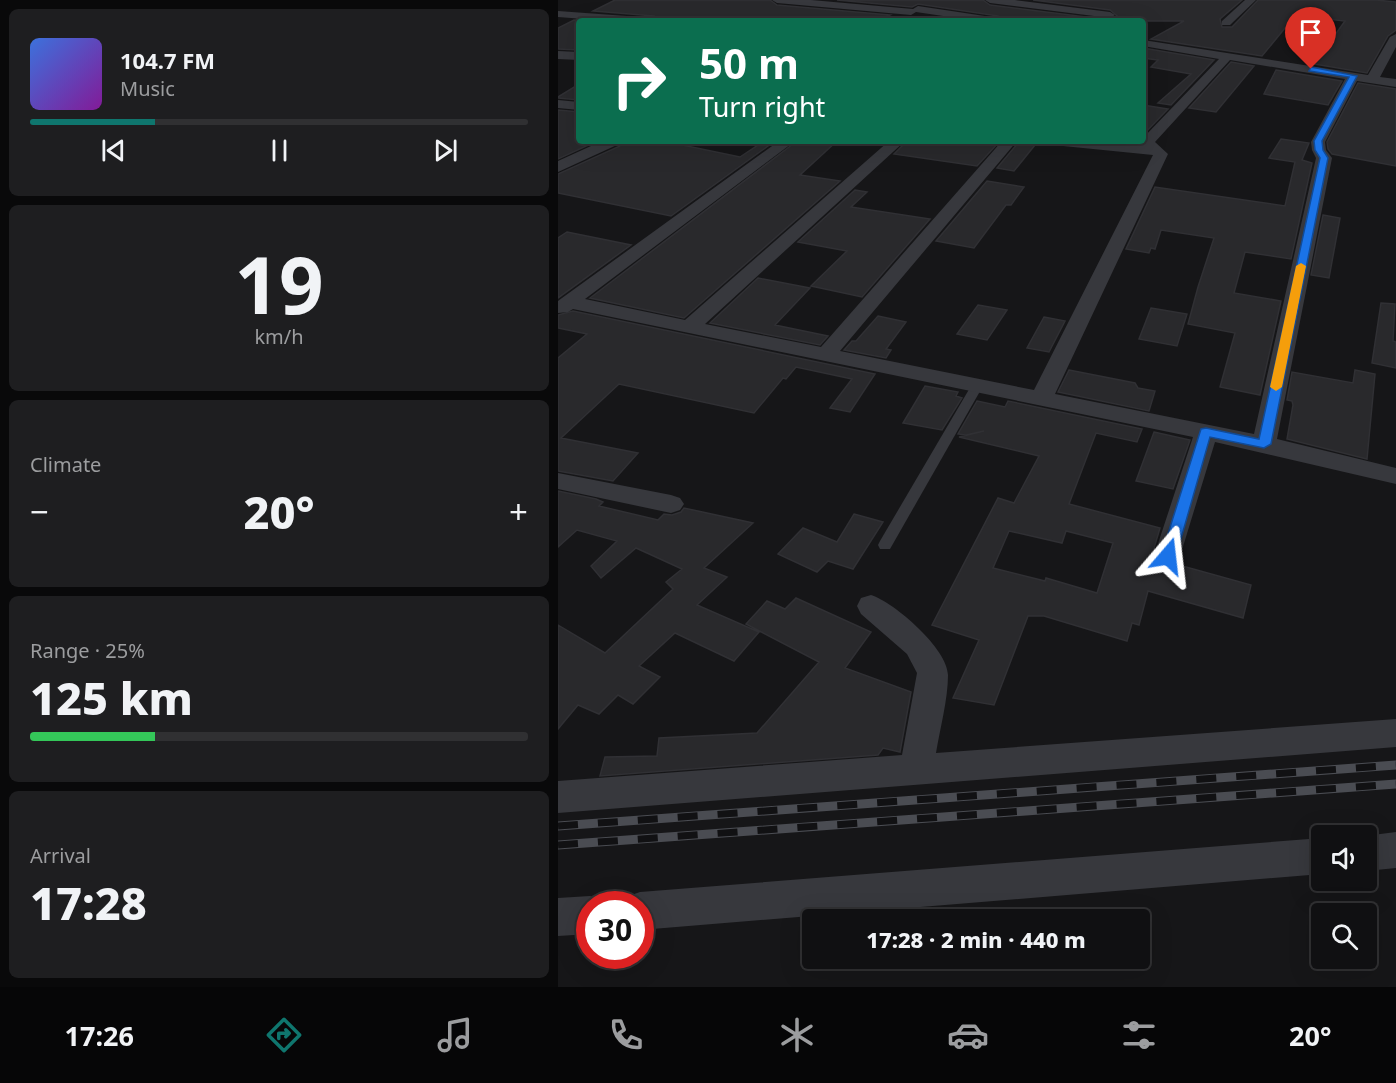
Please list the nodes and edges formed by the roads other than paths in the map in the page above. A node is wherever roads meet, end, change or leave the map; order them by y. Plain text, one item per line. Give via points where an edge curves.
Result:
1 (777, 0) edge
2 (938, 0) edge
3 (990, 0) edge
4 (1251, 0) edge
5 (915, 11) junction
6 (558, 14) edge
7 (1110, 15) dead end
8 (613, 18) edge
9 (895, 18) edge
10 (973, 18) edge
11 (1226, 23) dead end
12 (1396, 37) edge
13 (1146, 43) edge
14 (558, 55) edge
15 (576, 56) edge
16 (1228, 56) junction
17 (1353, 76) junction
18 (1372, 79) junction
19 (1396, 83) edge
20 (558, 104) edge
21 (576, 106) edge
22 (608, 144) edge
23 (784, 144) edge
24 (895, 144) edge
25 (1007, 144) edge
26 (1088, 144) edge
27 (1158, 150) junction
28 (558, 167) edge
29 (564, 306) edge
30 (689, 327) junction
31 (826, 354) junction
32 (977, 386) junction
33 (1041, 399) junction
34 (1206, 432) junction
35 (1264, 444) junction
36 (1396, 476) edge
37 (558, 481) edge
38 (671, 504) dead end
39 (885, 545) dead end
40 (1168, 556) dead end
41 (871, 606) dead end
42 (1396, 733) edge
43 (916, 771) junction
44 (558, 797) edge
45 (1396, 850) edge
46 (1377, 852) edge
47 (1311, 857) edge
48 (654, 910) edge
49 (576, 916) edge
50 (558, 917) edge

1 - 5 street
2 - 5 street
3 - 7 street
4 - 11 street
5 - 9 street
5 - 10 street
6 - 8 street
12 - 18 street
13 - 16 street
14 - 15 street
16 - 17 street
16 - 27 street via 1147,142
17 - 18 street
17 - 35 street via 1318,141 1324,158
18 - 19 street
20 - 21 street
22 - 28 street
23 - 29 street
24 - 30 street
25 - 31 street
26 - 27 street
27 - 33 street via 1161,154
29 - 30 street
30 - 31 street
31 - 32 street
32 - 33 street
32 - 39 lane
33 - 34 street
34 - 35 street
34 - 40 street
35 - 36 street
37 - 38 street
41 - 43 street via 918,645 933,673
42 - 43 street
43 - 44 street
45 - 46 street
47 - 48 street
49 - 50 street

